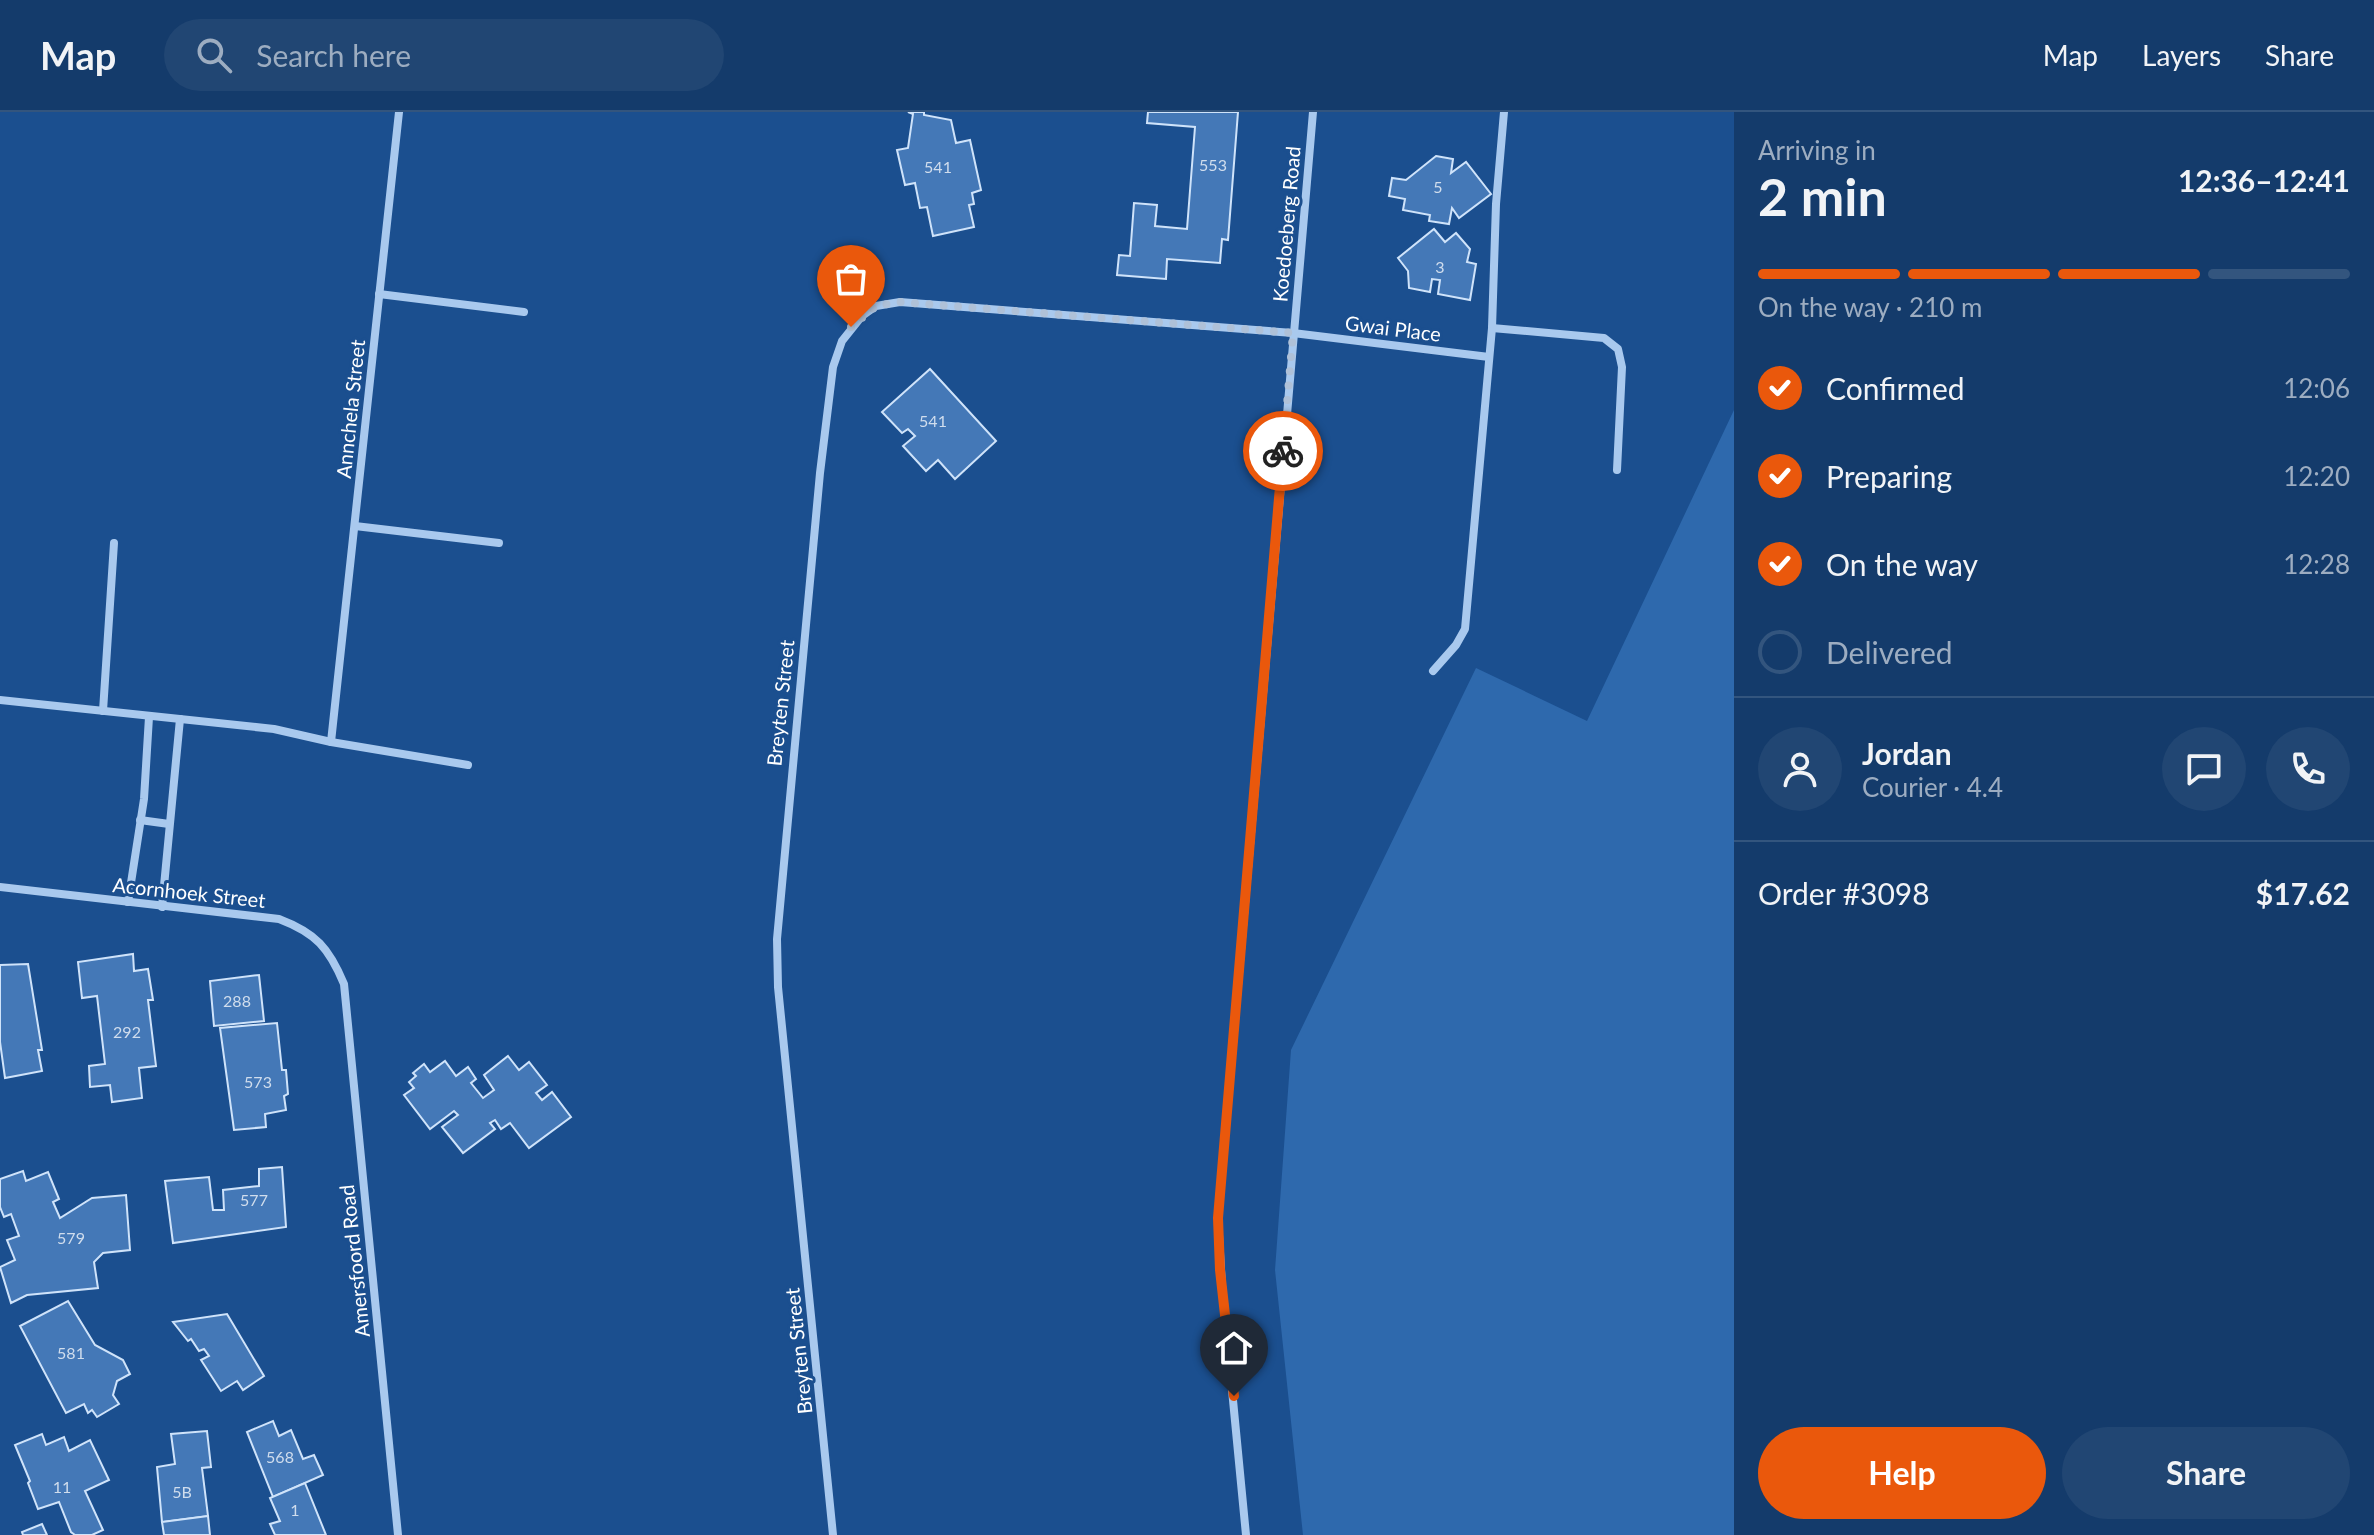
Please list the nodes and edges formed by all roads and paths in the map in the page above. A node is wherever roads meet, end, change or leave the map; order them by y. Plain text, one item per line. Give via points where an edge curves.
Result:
1 (399, 112) edge
2 (1313, 112) edge
3 (1504, 112) edge
4 (379, 294) junction
5 (524, 312) dead end
6 (1492, 328) junction
7 (1293, 333) junction
8 (1489, 357) junction
9 (1617, 470) dead end
10 (355, 526) junction
11 (114, 543) dead end
12 (499, 543) dead end
13 (1433, 671) dead end
14 (0, 700) edge
15 (103, 711) junction
16 (149, 717) junction
17 (180, 719) junction
18 (331, 742) junction
19 (468, 765) dead end
20 (140, 820) junction
21 (169, 824) junction
22 (0, 887) edge
23 (128, 902) junction
24 (162, 907) junction
25 (344, 984) joint
26 (398, 1535) edge
27 (833, 1535) edge
28 (1246, 1535) edge

1 - 4 street, Annchela Street
2 - 7 street, Koedoeberg Road
3 - 6 street
4 - 5 street
4 - 10 street, Annchela Street
6 - 8 street
6 - 9 street via 1604,338 1616,346 1622,367
7 - 8 street, Gwai Place
7 - 27 street, Breyten Street via 900,302 876,306 842,341 833,367 820,473 777,939
7 - 28 street, Koedoeberg Road via 1218,1218
8 - 13 street via 1465,629
10 - 12 street
10 - 18 street, Annchela Street
11 - 15 street
14 - 15 street
15 - 16 street
16 - 17 street
16 - 20 street
17 - 18 street via 274,729
17 - 21 street
18 - 19 street
20 - 21 street
20 - 23 street
21 - 24 street
22 - 23 street, Acornhoek Street
23 - 24 street, Acornhoek Street
24 - 25 street, Acornhoek Street via 291,923 325,947
25 - 26 street, Amersfoord Road

